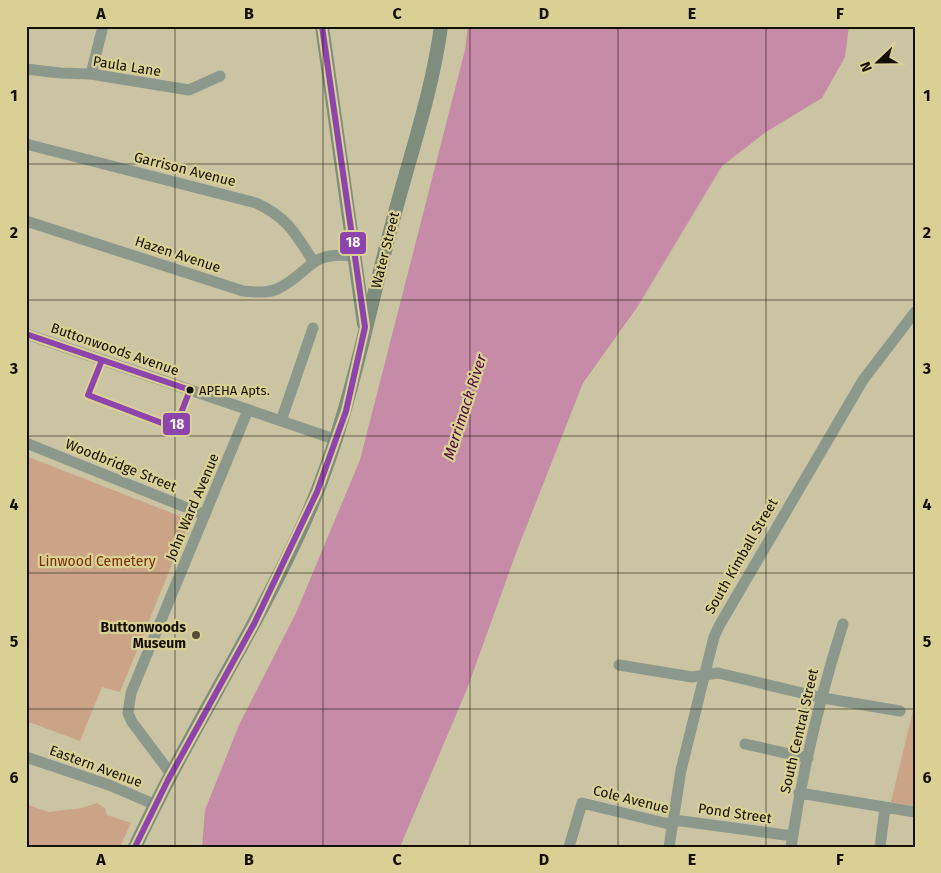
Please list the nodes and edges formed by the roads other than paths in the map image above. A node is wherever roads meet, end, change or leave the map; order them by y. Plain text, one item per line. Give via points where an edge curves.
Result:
1 (103, 26) edge
2 (322, 26) edge
3 (440, 26) edge
4 (26, 69) edge
5 (91, 74) junction
6 (220, 76) dead end
7 (26, 144) edge
8 (26, 222) edge
9 (353, 256) junction
10 (313, 261) junction
11 (915, 312) edge
12 (365, 327) junction
13 (313, 328) dead end
14 (26, 334) edge
15 (248, 410) junction
16 (282, 421) junction
17 (337, 440) junction
18 (26, 443) edge
19 (204, 515) junction
20 (843, 624) dead end
21 (619, 665) dead end
22 (704, 676) junction
23 (823, 698) junction
24 (900, 711) dead end
25 (745, 744) dead end
26 (26, 757) edge
27 (808, 758) junction
28 (172, 774) junction
29 (799, 793) junction
30 (156, 805) junction
31 (885, 808) junction
32 (915, 812) edge
33 (673, 822) junction
34 (792, 841) edge
35 (135, 847) edge
36 (568, 847) edge
37 (669, 847) edge
38 (880, 847) edge

1 - 5 street
2 - 9 main road
3 - 12 main road, Water Street via 432,77
4 - 5 street, Paula Lane
5 - 6 street, Paula Lane via 189,90
7 - 10 street, Garrison Avenue via 256,203 286,220
8 - 10 street, Hazen Avenue via 243,291 268,292 280,288
9 - 10 street via 338,254
9 - 12 main road
11 - 22 street, South Kimball Street via 863,380 764,544 716,631
12 - 17 main road, Water Street
13 - 16 street
14 - 15 street, Buttonwoods Avenue
15 - 16 street, Buttonwoods Avenue
15 - 19 street, John Ward Avenue
16 - 17 street, Buttonwoods Avenue
17 - 28 main road, Water Street via 318,492 286,561
18 - 19 street, Woodbridge Street
19 - 28 street, John Ward Avenue via 128,704 135,727
20 - 23 street, South Central Street
21 - 22 street via 692,677
22 - 23 street via 718,674
22 - 33 street, South Kimball Street via 681,770
23 - 24 street
23 - 27 street, South Central Street
25 - 27 street
26 - 30 street, Eastern Avenue
27 - 29 street, South Central Street
28 - 30 main road, Water Street
29 - 31 street
29 - 34 street, South Central Street
30 - 35 main road, Water Street
31 - 32 street
31 - 38 street
33 - 34 street, Pond Street
33 - 36 street, Cole Avenue via 582,803
33 - 37 street, South Kimball Street

